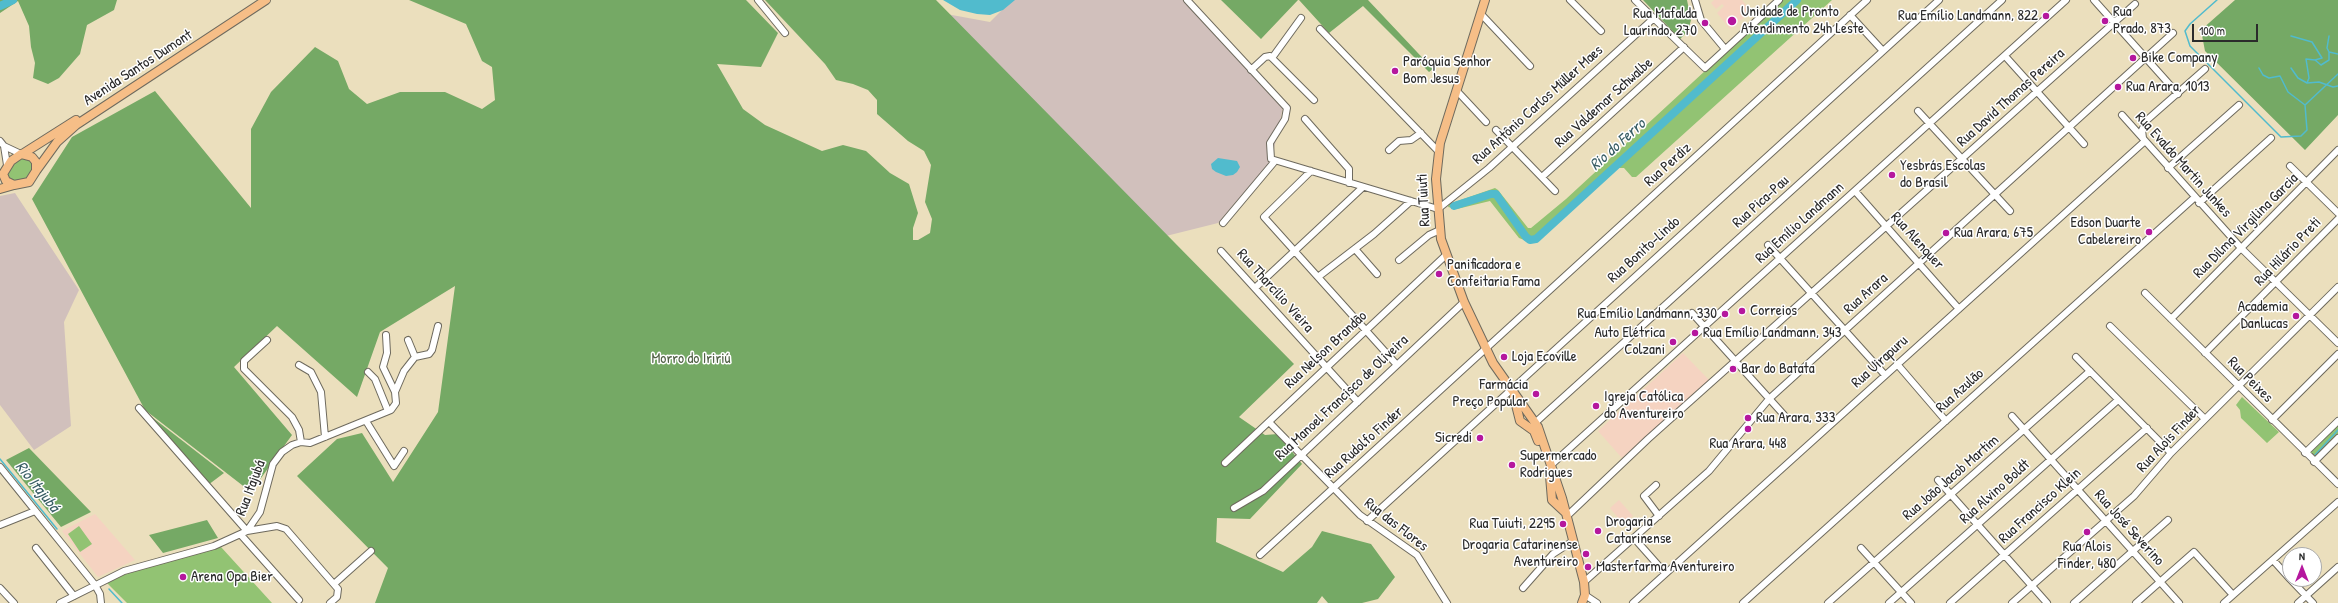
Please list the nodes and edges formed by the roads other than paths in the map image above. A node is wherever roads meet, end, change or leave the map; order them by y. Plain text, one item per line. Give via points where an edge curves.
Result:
1 (260, 0) edge
2 (266, 0) edge
3 (758, 0) edge
4 (1187, 0) edge
5 (1485, 0) edge
6 (1570, 0) edge
7 (1635, 0) edge
8 (1695, 0) edge
9 (1779, 0) edge
10 (1867, 0) edge
11 (1939, 0) edge
12 (2002, 0) edge
13 (2066, 0) edge
14 (2094, 0) edge
15 (2135, 4) dead end
16 (1481, 14) junction
17 (1850, 15) junction
18 (1301, 18) dead end
19 (1654, 18) junction
20 (2114, 23) junction
21 (1320, 29) dead end
22 (1601, 31) dead end
23 (785, 33) dead end
24 (2173, 33) dead end
25 (1684, 48) junction
26 (1725, 49) junction
27 (1883, 51) junction
28 (2005, 56) junction
29 (1272, 58) junction
30 (2146, 58) junction
31 (1530, 66) dead end
32 (2205, 69) dead end
33 (1251, 70) junction
34 (1457, 91) junction
35 (2037, 92) junction
36 (2178, 94) junction
37 (1314, 100) dead end
38 (2239, 105) dead end
39 (1918, 111) dead end
40 (2122, 115) dead end
41 (1305, 119) dead end
42 (1486, 122) dead end
43 (1930, 124) junction
44 (2069, 128) junction
45 (1496, 130) dead end
46 (1421, 133) junction
47 (2271, 138) dead end
48 (2144, 140) junction
49 (2, 144) edge
50 (2084, 144) dead end
51 (1512, 147) junction
52 (1389, 150) dead end
53 (2338, 150) edge
54 (1438, 152) junction
55 (23, 154) junction
56 (1962, 159) junction
57 (1276, 161) junction
58 (2290, 166) dead end
59 (2168, 168) junction
60 (4, 169) edge
61 (36, 171) junction
62 (1311, 171) junction
63 (1542, 177) junction
64 (1349, 183) junction
65 (2307, 183) junction
66 (14, 186) junction
67 (1363, 187) junction
68 (0, 189) edge
69 (1555, 191) dead end
70 (1855, 191) junction
71 (1994, 195) junction
72 (2197, 201) junction
73 (1411, 202) junction
74 (1438, 209) junction
75 (2010, 212) dead end
76 (2338, 213) edge
77 (2338, 219) edge
78 (1223, 223) dead end
79 (1886, 226) junction
80 (1440, 230) junction
81 (1768, 245) dead end
82 (1355, 249) junction
83 (2242, 249) junction
84 (1221, 250) dead end
85 (1295, 251) junction
86 (1446, 256) junction
87 (1780, 259) junction
88 (1399, 260) dead end
89 (1919, 263) junction
90 (1377, 274) dead end
91 (1318, 277) junction
92 (2276, 282) junction
93 (2338, 287) edge
94 (1255, 288) junction
95 (1811, 293) junction
96 (2145, 293) dead end
97 (1464, 302) junction
98 (1959, 309) junction
99 (1692, 313) dead end
100 (2310, 316) junction
101 (2171, 319) junction
102 (438, 326) dead end
103 (2110, 326) dead end
104 (1704, 327) junction
105 (1844, 330) junction
106 (1366, 331) junction
107 (386, 336) dead end
108 (267, 340) dead end
109 (408, 340) dead end
110 (2338, 343) edge
111 (1486, 349) junction
112 (2205, 353) junction
113 (2338, 354) edge
114 (2076, 357) dead end
115 (415, 358) junction
116 (1735, 361) junction
117 (299, 364) dead end
118 (1897, 364) junction
119 (1397, 365) junction
120 (1327, 367) junction
121 (2090, 371) junction
122 (368, 372) dead end
123 (1885, 375) junction
124 (2238, 386) junction
125 (1511, 389) junction
126 (395, 392) junction
127 (1769, 399) junction
128 (2118, 400) junction
129 (1358, 402) junction
130 (139, 408) dead end
131 (388, 411) junction
132 (1529, 412) junction
133 (1784, 415) dead end
134 (2012, 416) dead end
135 (1519, 419) junction
136 (2205, 419) junction
137 (2272, 420) junction
138 (366, 421) junction
139 (1946, 421) junction
140 (2338, 421) edge
141 (1269, 422) junction
142 (1536, 422) junction
143 (2147, 428) junction
144 (2024, 430) junction
145 (325, 437) junction
146 (2338, 438) edge
147 (301, 442) junction
148 (404, 451) dead end
149 (2171, 453) junction
150 (2305, 453) junction
151 (1300, 455) junction
152 (2051, 460) junction
153 (2314, 462) junction
154 (1225, 463) dead end
155 (1551, 465) junction
156 (0, 467) edge
157 (1938, 480) dead end
158 (2338, 484) edge
159 (1656, 485) dead end
160 (1334, 488) junction
161 (2078, 490) junction
162 (1951, 495) junction
163 (1562, 498) junction
164 (1553, 502) junction
165 (2338, 502) edge
166 (1234, 508) dead end
167 (35, 511) junction
168 (1566, 515) junction
169 (1659, 516) junction
170 (2168, 520) dead end
171 (1367, 521) junction
172 (2106, 521) junction
173 (0, 525) edge
174 (1977, 525) junction
175 (247, 531) junction
176 (241, 535) junction
177 (1634, 538) junction
178 (1573, 541) junction
179 (36, 548) dead end
180 (1861, 548) dead end
181 (371, 551) dead end
182 (2133, 551) junction
183 (2004, 555) junction
184 (1260, 556) dead end
185 (2273, 560) junction
186 (1874, 562) junction
187 (2338, 567) edge
188 (2282, 570) edge
189 (1665, 573) junction
190 (1584, 582) junction
191 (2160, 582) junction
192 (334, 584) junction
193 (95, 585) junction
194 (2032, 586) junction
195 (2298, 587) edge
196 (0, 588) edge
197 (1523, 588) dead end
198 (1902, 592) junction
199 (1585, 595) junction
200 (2234, 595) junction
201 (74, 596) junction
202 (2306, 596) junction
203 (299, 600) dead end
204 (14, 603) edge
205 (60, 603) edge
206 (102, 603) edge
207 (330, 603) edge
208 (1447, 603) edge
209 (1582, 603) edge
210 (1597, 603) edge
211 (1633, 603) edge
212 (1743, 603) edge
213 (1828, 603) edge
214 (1889, 603) edge
215 (1911, 603) edge
216 (1950, 603) edge
217 (2012, 603) edge
218 (2047, 603) edge
219 (2074, 603) edge
220 (2136, 603) edge
221 (2179, 603) edge
222 (2224, 603) edge
223 (2298, 603) edge
224 (2312, 603) edge

1 - 55 main road, Avenida Santos Dumont
2 - 61 main road, Avenida Santos Dumont via 76,125 57,142
3 - 23 street
4 - 33 street
5 - 16 main road, Rua Tuiuti
6 - 22 street
7 - 19 street
8 - 26 street via 1701,20
9 - 26 street
10 - 17 street, Rua Perdiz
11 - 27 street, Rua Bonito-Lindo
12 - 142 street, Rua Pica-Pau
13 - 28 street, Rua Emílio Landmann
14 - 20 street
15 - 20 street, Rua David Thomas Pereira
16 - 31 street
16 - 34 main road, Rua Tuiuti
17 - 27 street
17 - 111 street, Rua Perdiz
18 - 29 street
19 - 25 street
19 - 51 street, Rua Antônio Carlos Müller Maes
20 - 30 street
20 - 35 street, Rua David Thomas Pereira
21 - 46 street
24 - 30 street, Rua Arara
25 - 26 street via 1705,68
25 - 63 street, Rua Valdemar Schwalbe
27 - 125 street, Rua Bonito-Lindo
28 - 35 street
28 - 43 street, Rua Emílio Landmann
29 - 33 street via 1265,57
29 - 37 street
30 - 36 street
30 - 44 street, Rua Arara
32 - 36 street
33 - 57 street via 1287,108 1285,119 1270,143 1271,159
34 - 42 street
34 - 54 main road, Rua Tuiuti
35 - 44 street
35 - 56 street, Rua David Thomas Pereira
36 - 48 street via 2144,124
38 - 59 street
39 - 43 street
40 - 48 street, Rua Evaldo Martin Junkes
41 - 64 street via 1349,169
43 - 56 street
43 - 70 street, Rua Emílio Landmann
44 - 50 street
44 - 71 street, Rua Arara
45 - 51 street
46 - 52 street via 1411,140 1399,142
46 - 54 street
47 - 72 street, Rua Azulão
48 - 59 street, Rua Evaldo Martin Junkes
48 - 98 street, Rua Uirapuru
49 - 55 street
49 - 60 street
51 - 63 street
51 - 74 street, Rua Antônio Carlos Müller Maes
53 - 65 street, Rua Dilma Virgilina Garcia
54 - 74 main road, Rua Tuiuti
55 - 60 main road
55 - 61 main road via 34,159
56 - 71 street
56 - 79 street, Rua David Thomas Pereira
57 - 62 street
57 - 78 street
58 - 65 street
59 - 72 street, Rua Evaldo Martin Junkes
60 - 66 main road via 6,181
61 - 66 main road via 29,182
62 - 64 street
62 - 85 street via 1264,217
63 - 69 street
64 - 67 street
65 - 76 street
65 - 83 street, Rua Dilma Virgilina Garcia
66 - 68 main road
67 - 73 street
67 - 85 street
70 - 79 street, Rua Alenquer
70 - 87 street, Rua Emílio Landmann
71 - 75 street
71 - 89 street, Rua Arara
72 - 83 street, Rua Evaldo Martin Junkes
72 - 139 street, Rua Azulão
73 - 74 street
73 - 82 street
74 - 80 main road, Rua Tuiuti
77 - 92 street, Rua Hilário Preti
79 - 89 street, Rua Alenquer
79 - 95 street, Rua David Thomas Pereira
80 - 86 main road, Rua Tuiuti
80 - 88 street via 1429,235
81 - 87 street
82 - 90 street
82 - 91 street
83 - 92 street, Rua Evaldo Martin Junkes
83 - 101 street, Rua Dilma Virgilina Garcia
84 - 94 street, Rua Tharcílio Vieira
85 - 91 street
85 - 94 street
86 - 97 main road, Rua Tuiuti
86 - 106 street, Rua Nelson Brandão
87 - 95 street
87 - 104 street, Rua Emílio Landmann
89 - 98 street, Rua Alenquer
89 - 105 street, Rua Arara
91 - 106 street
92 - 100 street, Rua Evaldo Martin Junkes
92 - 112 street, Rua Hilário Preti
93 - 100 street, Rua Alois Finder
94 - 120 street, Rua Tharcílio Vieira
95 - 105 street
95 - 116 street, Rua David Thomas Pereira
96 - 101 street, Rua Peixes
97 - 111 main road, Rua Tuiuti
97 - 119 street, Rua Manoel Francisco de Oliveira
98 - 118 street, Rua Uirapuru
99 - 104 street
100 - 110 street, Rua Evaldo Martin Junkes
100 - 124 street, Rua Alois Finder
101 - 112 street, Rua Peixes
102 - 115 street via 432,350 429,354
103 - 136 street
104 - 116 street
104 - 155 street, Rua Emílio Landmann
105 - 123 street
105 - 127 street, Rua Arara
106 - 119 street
106 - 120 street, Rua Nelson Brandão
107 - 126 street via 387,353 383,367
108 - 147 street via 244,361 244,370 292,417 299,430
109 - 115 street
111 - 125 main road, Rua Tuiuti via 1497,371
111 - 160 street, Rua Rudolfo Finder
112 - 124 street, Rua Peixes
113 - 137 street
114 - 121 street
115 - 126 street via 404,371
116 - 127 street
116 - 168 street, Rua David Thomas Pereira
117 - 145 street via 311,372 321,392
118 - 123 street, Rua Uirapuru
118 - 139 street
119 - 129 street, Rua Manoel Francisco de Oliveira
120 - 129 street, Rua Tharcílio Vieira
120 - 141 street, Rua Nelson Brandão
121 - 128 street
121 - 144 street, Rua João Jacob Martim
122 - 131 street via 375,379
123 - 189 street, Rua Uirapuru
124 - 136 street, Rua Alois Finder
124 - 137 street, Rua Peixes
125 - 132 main road, Rua Tuiuti
125 - 135 main road, Rua Tuiuti
125 - 171 street, Rua Bonito-Lindo
126 - 131 street via 394,407
127 - 133 street
127 - 169 street, Rua Arara via 1708,471
128 - 143 street
128 - 152 street, Rua Alvino Boldt
129 - 151 street, Rua Manoel Francisco de Oliveira
130 - 175 street
131 - 138 street, Rua Itajubá
132 - 135 main road
132 - 142 main road, Rua Tuiuti
134 - 144 street, Rua José Severino
135 - 164 main road via 1536,434 1551,480
136 - 149 street, Rua Alois Finder
137 - 150 street, Rua Peixes
138 - 145 street, Rua Itajubá
138 - 148 street via 394,466
139 - 212 street, Rua Azulão
140 - 150 street
141 - 151 street, Rua das Flores
141 - 154 street, Rua Nelson Brandão
142 - 155 main road, Rua Tuiuti
143 - 149 street
143 - 161 street, Rua Francisco Klein
144 - 152 street, Rua José Severino
144 - 162 street, Rua João Jacob Martim
145 - 147 street, Rua Itajubá via 310,443
146 - 153 street
147 - 175 street, Rua Itajubá via 286,448 276,458 266,484 260,512
149 - 172 street, Rua Alois Finder via 2140,490
150 - 153 street, Rua Peixes
151 - 160 street, Rua das Flores
151 - 166 street, Rua Manoel Francisco de Oliveira via 1258,494
152 - 161 street, Rua José Severino
152 - 174 street, Rua Alvino Boldt
153 - 158 street, Rua Peixes
155 - 163 main road, Rua Tuiuti
156 - 167 street
157 - 162 street
159 - 169 street via 1644,496
160 - 171 street, Rua das Flores
160 - 184 street, Rua Rudolfo Finder
161 - 172 street, Rua José Severino
161 - 183 street, Rua Francisco Klein
162 - 174 street
162 - 186 street, Rua João Jacob Martim
163 - 164 main road
163 - 168 main road, Rua Tuiuti
164 - 168 main road
165 - 185 street
167 - 173 street
167 - 193 street
168 - 178 main road, Rua Tuiuti
169 - 177 street, Rua Arara
170 - 182 street
171 - 208 street, Rua das Flores via 1417,555
172 - 182 street, Rua José Severino
172 - 194 street, Rua Alois Finder
174 - 183 street
174 - 198 street, Rua Alvino Boldt
175 - 176 street, Rua Itajubá
175 - 192 street via 283,527
176 - 193 street, Rua Itajubá via 207,549 124,571
176 - 203 street
177 - 189 street
177 - 190 street, Rua Arara
178 - 190 main road, Rua Tuiuti
178 - 197 street via 1553,554
179 - 201 street
180 - 186 street
181 - 192 street
182 - 191 street, Rua José Severino
182 - 219 street
183 - 194 street
183 - 216 street, Rua Francisco Klein
185 - 188 street
185 - 200 street
186 - 198 street
186 - 213 street, Rua João Jacob Martim
187 - 202 street
189 - 211 street, Rua Uirapuru
190 - 199 main road, Rua Tuiuti
191 - 200 street via 2194,552
191 - 220 street
191 - 221 street, Rua José Severino
192 - 207 street via 338,593
193 - 201 street, Rua Itajubá
193 - 206 street
194 - 217 street, Rua Alois Finder
194 - 218 street
195 - 202 street
196 - 204 street
198 - 214 street, Rua Alvino Boldt
198 - 215 street
199 - 209 main road, Rua Tuiuti
199 - 210 street
200 - 222 street
201 - 205 street, Rua Itajubá
202 - 223 street
202 - 224 street

